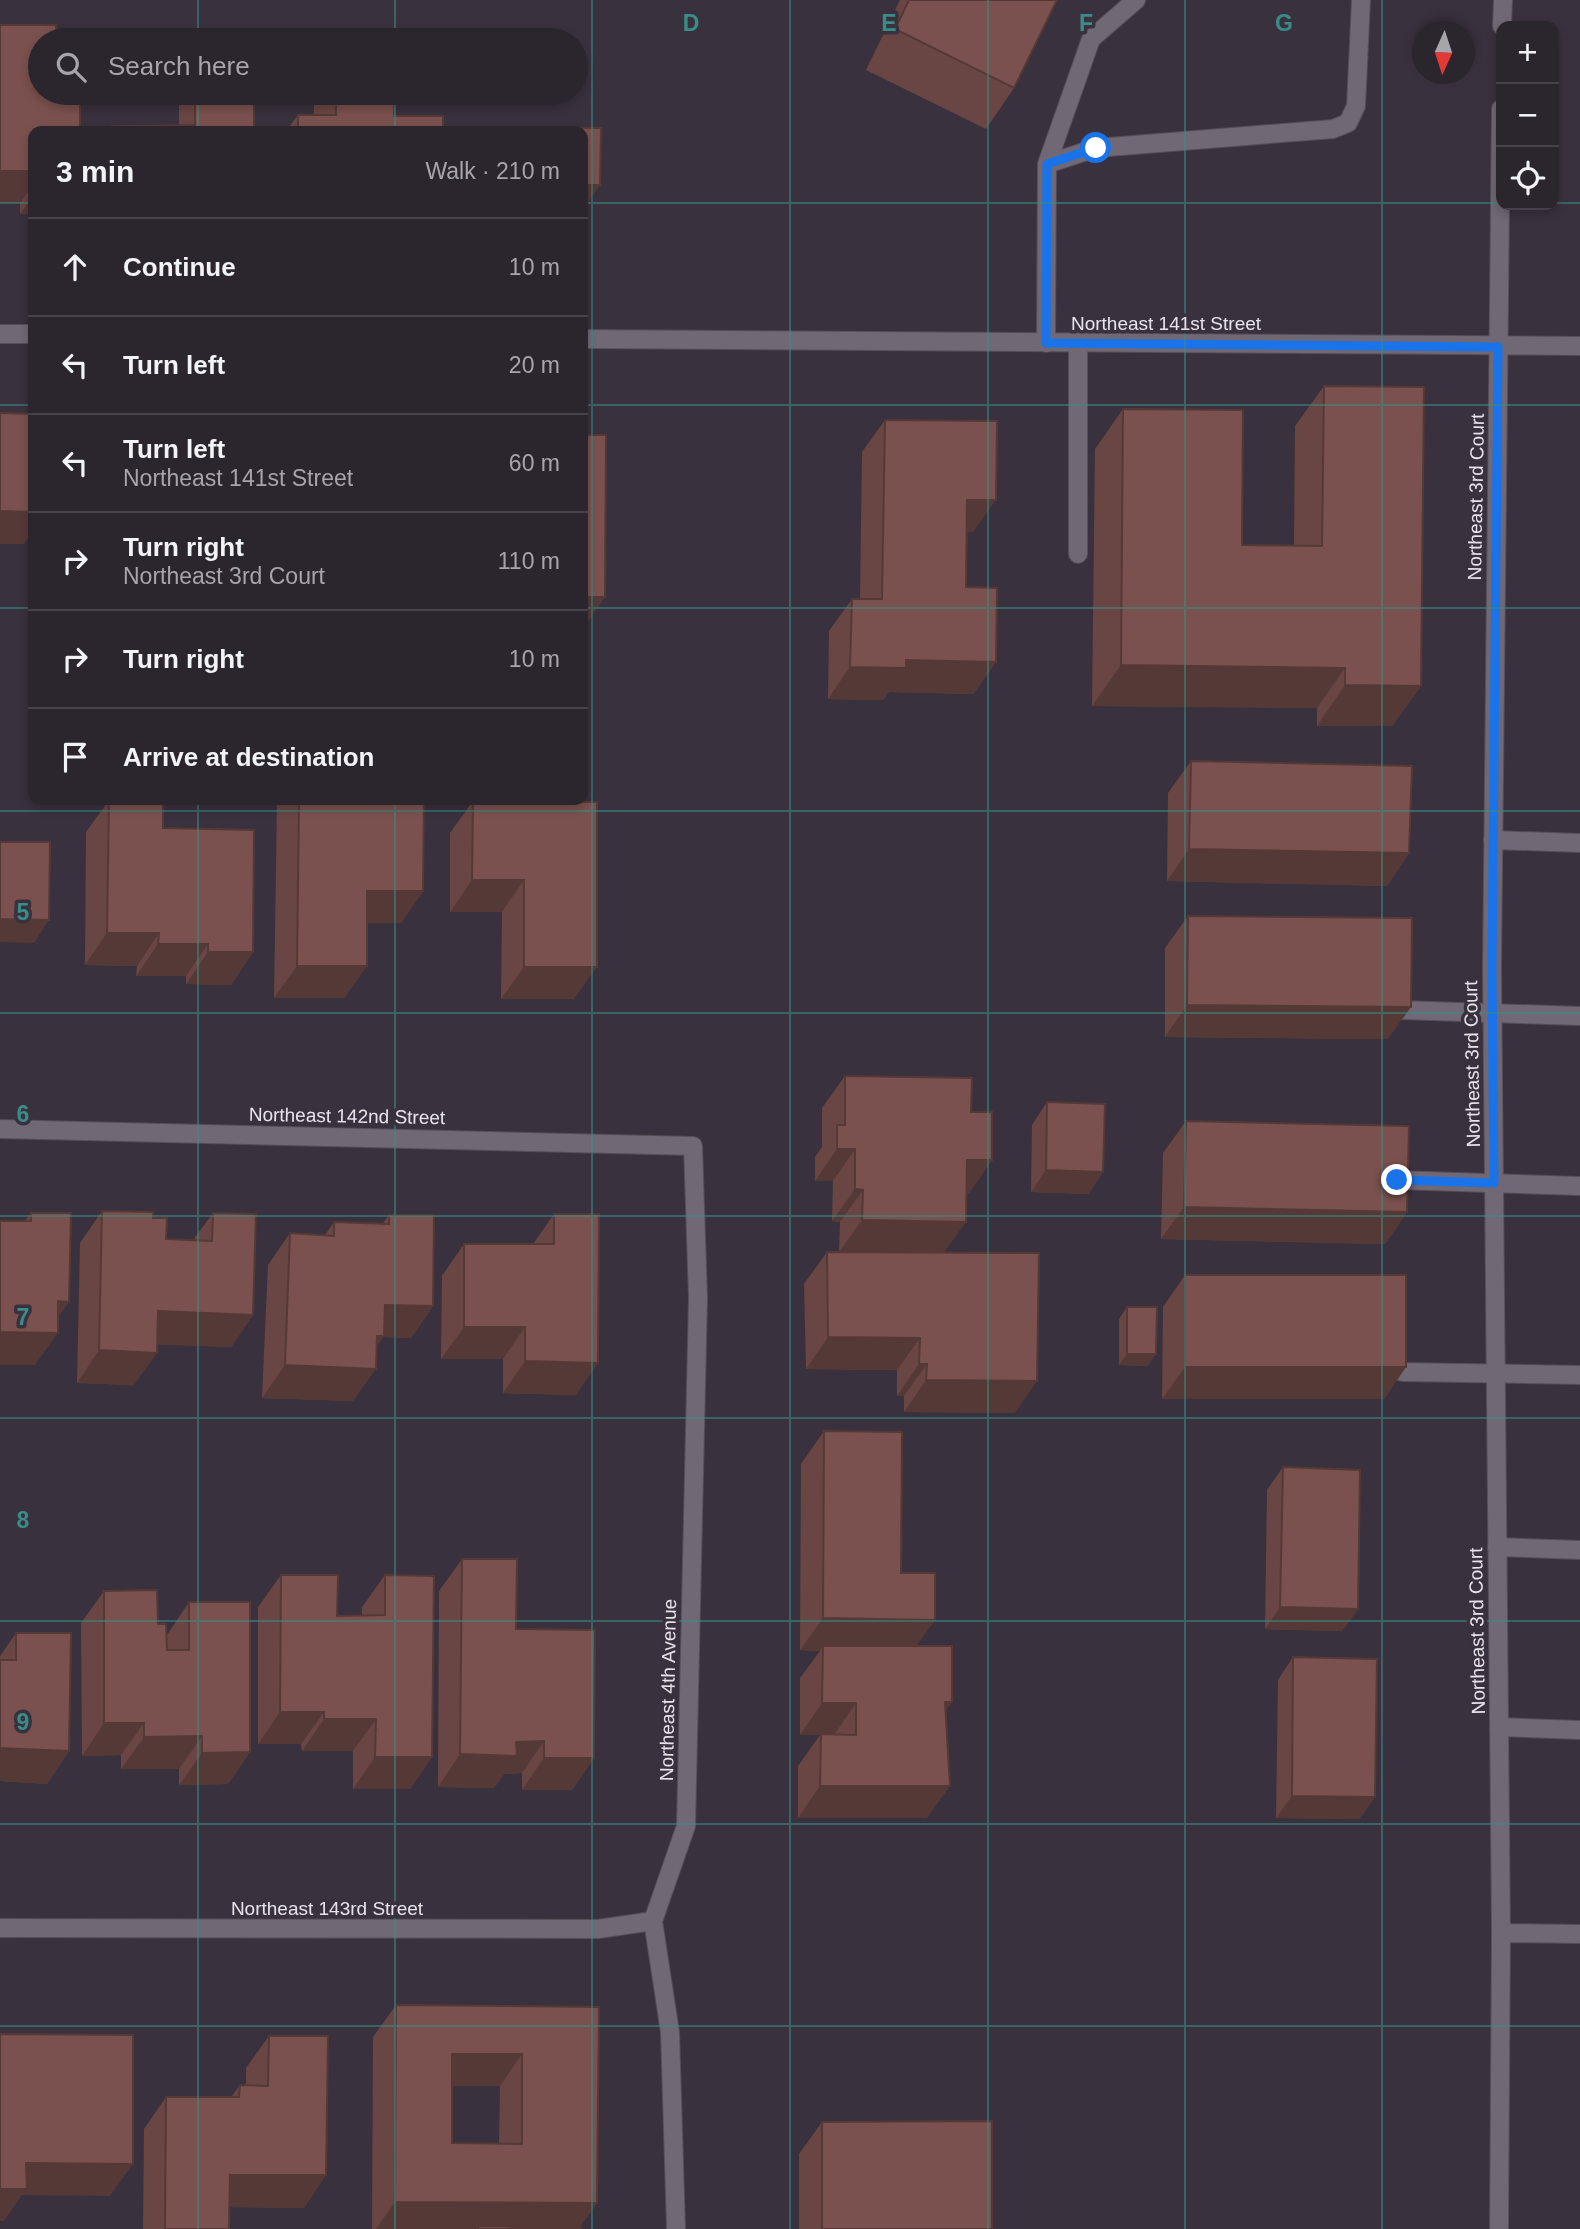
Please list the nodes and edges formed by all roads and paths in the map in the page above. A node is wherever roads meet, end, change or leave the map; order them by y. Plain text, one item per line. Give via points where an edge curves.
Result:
1 (1136, 0) edge
2 (1361, 0) edge
3 (1503, 0) edge
4 (1502, 21) edge
5 (1501, 147) edge
6 (1047, 164) junction
7 (0, 334) edge
8 (28, 334) edge
9 (588, 339) edge
10 (1046, 343) junction
11 (1078, 343) junction
12 (1580, 346) edge
13 (1498, 347) junction
14 (1078, 554) dead end
15 (1493, 840) junction
16 (1580, 843) edge
17 (1401, 1010) edge
18 (1492, 1013) junction
19 (1580, 1016) edge
20 (0, 1129) edge
21 (693, 1146) joint
22 (1397, 1180) edge
23 (1494, 1183) junction
24 (1580, 1186) edge
25 (1402, 1372) edge
26 (1496, 1374) junction
27 (1580, 1375) edge
28 (1497, 1547) junction
29 (1580, 1550) edge
30 (1499, 1727) junction
31 (1580, 1730) edge
32 (653, 1922) junction
33 (0, 1928) edge
34 (1501, 1933) junction
35 (1580, 1934) edge
36 (676, 2229) edge
37 (1499, 2229) edge

1 - 6 street via 1091,38
2 - 6 street via 1356,106 1348,123 1333,129 1096,148
3 - 4 street
5 - 13 street, Northeast 3rd Court
6 - 10 street
7 - 8 street
9 - 10 street, Northeast 141st Street
10 - 11 street, Northeast 141st Street
11 - 13 street, Northeast 141st Street
11 - 14 street
12 - 13 street, Northeast 141st Street
13 - 15 street, Northeast 3rd Court
15 - 16 street
15 - 18 street, Northeast 3rd Court
17 - 18 street
18 - 19 street
18 - 23 street, Northeast 3rd Court
20 - 21 street, Northeast 142nd Street
21 - 32 street, Northeast 4th Avenue via 698,1298 686,1826
22 - 23 street
23 - 24 street
23 - 26 street, Northeast 3rd Court
25 - 26 street
26 - 27 street
26 - 28 street, Northeast 3rd Court
28 - 29 street
28 - 30 street, Northeast 3rd Court
30 - 31 street
30 - 34 street, Northeast 3rd Court
32 - 33 street, Northeast 143rd Street via 598,1929
32 - 36 street, Northeast 4th Avenue via 670,2032
34 - 35 street
34 - 37 street, Northeast 3rd Court

